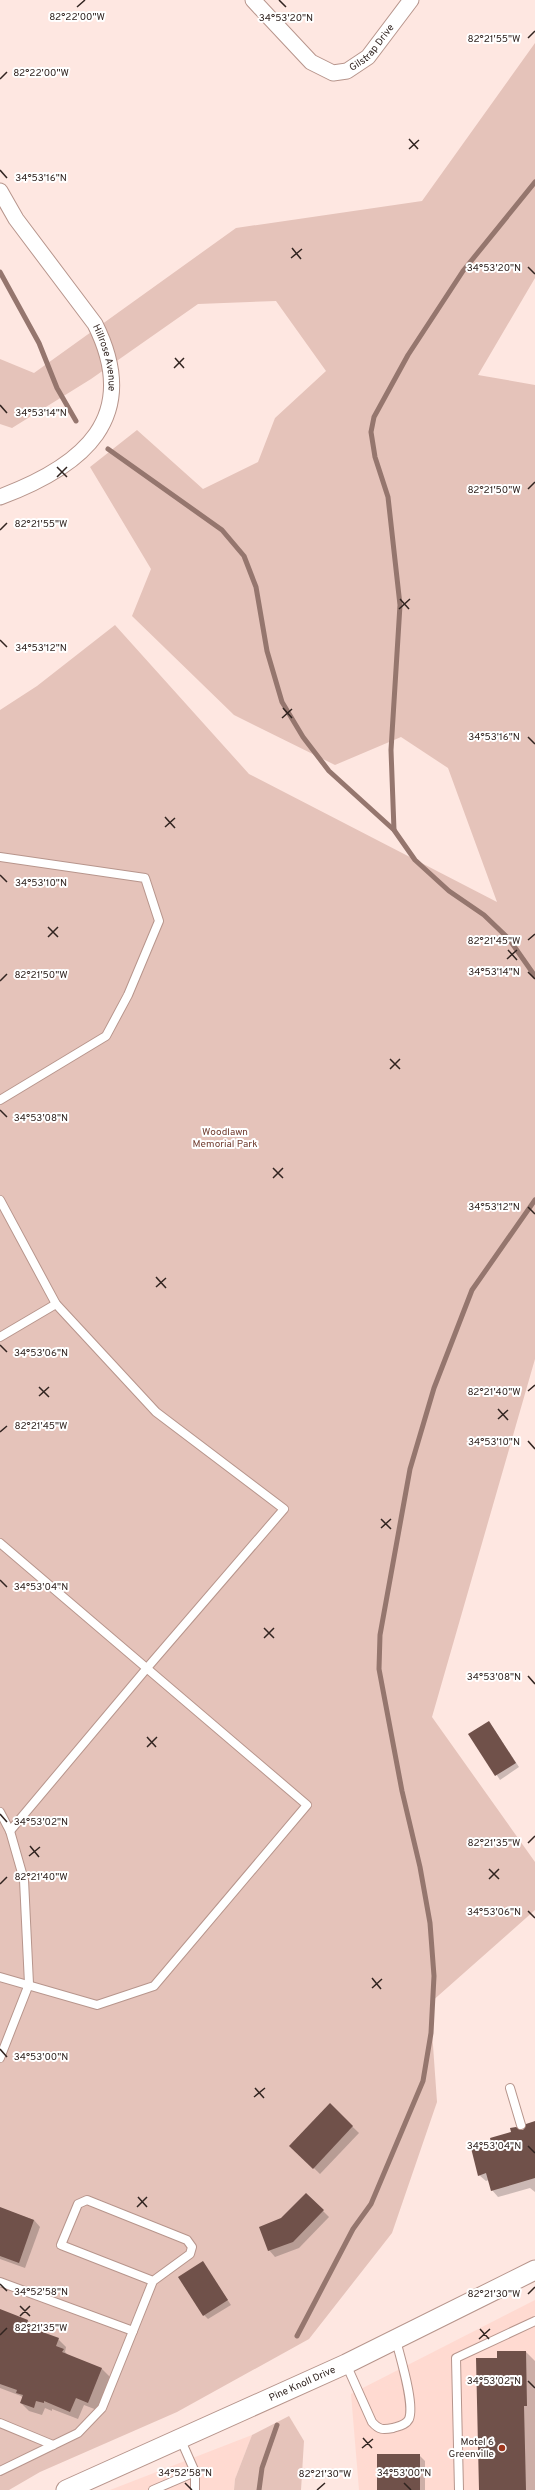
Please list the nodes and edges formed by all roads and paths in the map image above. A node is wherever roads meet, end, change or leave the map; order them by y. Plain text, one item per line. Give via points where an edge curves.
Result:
1 (253, 0) edge
2 (411, 0) edge
3 (0, 191) edge
4 (0, 497) edge
5 (0, 857) edge
6 (0, 1100) edge
7 (0, 1200) edge
8 (56, 1304) junction
9 (0, 1337) edge
10 (0, 1543) edge
11 (146, 1668) junction
12 (0, 1812) edge
13 (10, 1831) junction
14 (0, 1977) edge
15 (29, 1984) junction
16 (0, 2058) edge
17 (510, 2088) dead end
18 (521, 2125) dead end
19 (535, 2270) edge
20 (0, 2282) edge
21 (153, 2282) junction
22 (535, 2320) edge
23 (133, 2331) junction
24 (396, 2340) junction
25 (346, 2364) junction
26 (0, 2423) edge
27 (180, 2438) junction
28 (53, 2444) junction
29 (0, 2471) edge
30 (195, 2472) junction
31 (66, 2490) edge
32 (153, 2490) edge
33 (195, 2490) edge
34 (458, 2490) edge

1 - 2 street, Gilstrap Drive via 311,62 318,68 333,73 347,71 368,57
3 - 4 street, Hillrose Avenue via 16,219 95,324 105,343 113,382 106,416 98,432 80,453 54,473
5 - 6 lane via 145,878 159,921 128,995 106,1036
7 - 8 lane
8 - 9 lane
8 - 11 lane via 156,1412 284,1509
10 - 11 lane
11 - 13 lane
11 - 15 lane via 307,1806 154,1986 97,2005
12 - 13 lane
13 - 15 lane via 24,1880
14 - 15 lane
15 - 16 lane
17 - 18 lane
19 - 24 street, Pine Knoll Drive
20 - 23 lane
21 - 21 lane via 190,2254 192,2247 187,2240 87,2200 78,2204 61,2245
21 - 23 lane
22 - 34 lane via 456,2358
23 - 28 lane via 102,2408 78,2433
24 - 25 street, Pine Knoll Drive
24 - 25 lane via 410,2407 409,2419 403,2425 383,2430 372,2422
25 - 27 street, Pine Knoll Drive
26 - 28 lane
27 - 30 lane
27 - 31 street, Pine Knoll Drive
28 - 29 lane
30 - 32 lane
30 - 33 lane

